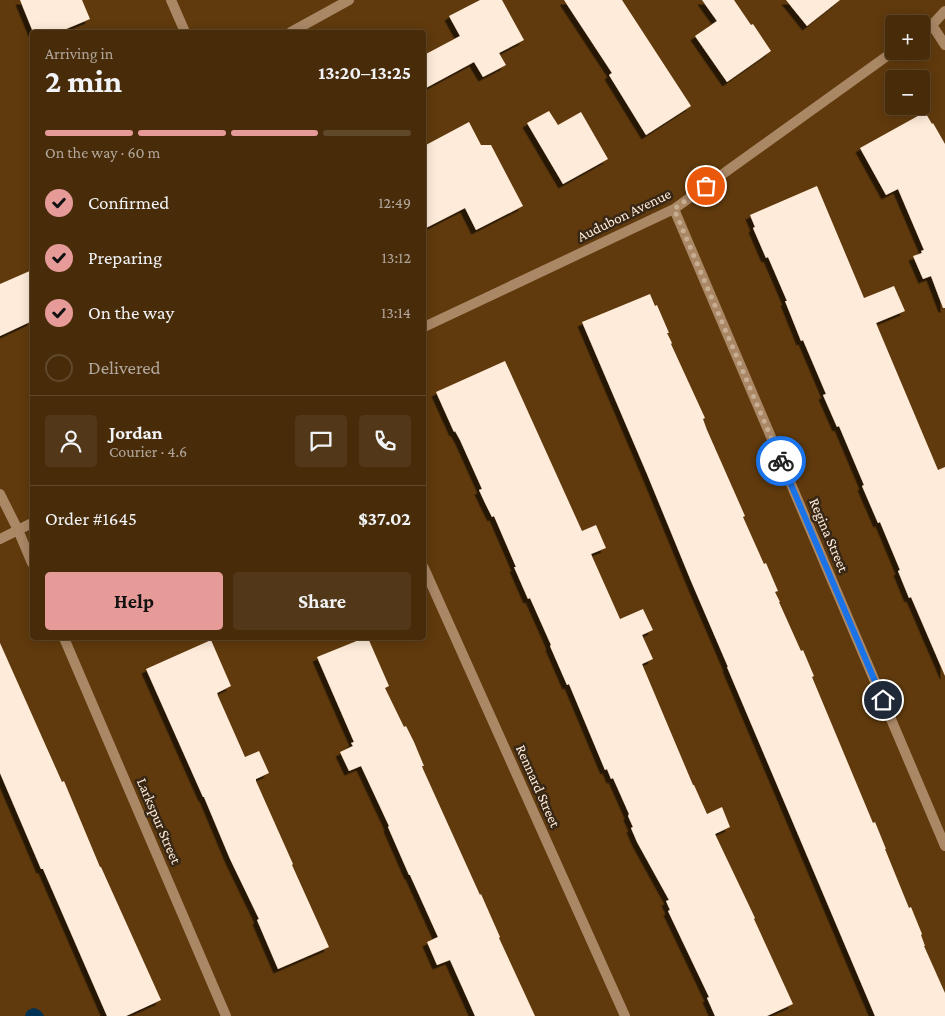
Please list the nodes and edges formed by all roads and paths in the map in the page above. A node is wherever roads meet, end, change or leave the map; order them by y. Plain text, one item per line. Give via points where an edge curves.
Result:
1 (171, 0) edge
2 (349, 0) edge
3 (945, 11) edge
4 (932, 25) joint
5 (185, 30) edge
6 (295, 30) edge
7 (945, 45) edge
8 (885, 57) edge
9 (674, 209) junction
10 (426, 326) edge
11 (0, 494) edge
12 (30, 524) edge
13 (18, 530) junction
14 (0, 539) edge
15 (30, 558) edge
16 (426, 572) edge
17 (65, 640) edge
18 (945, 846) edge
19 (226, 1016) edge
20 (625, 1016) edge

1 - 5 street
2 - 6 street
3 - 4 street
4 - 7 street
8 - 9 street, Audubon Avenue
9 - 10 street, Audubon Avenue
9 - 18 street, Regina Street
11 - 13 street
12 - 13 street
13 - 14 street
13 - 15 street
16 - 20 street, Rennard Street
17 - 19 street, Larkspur Street

